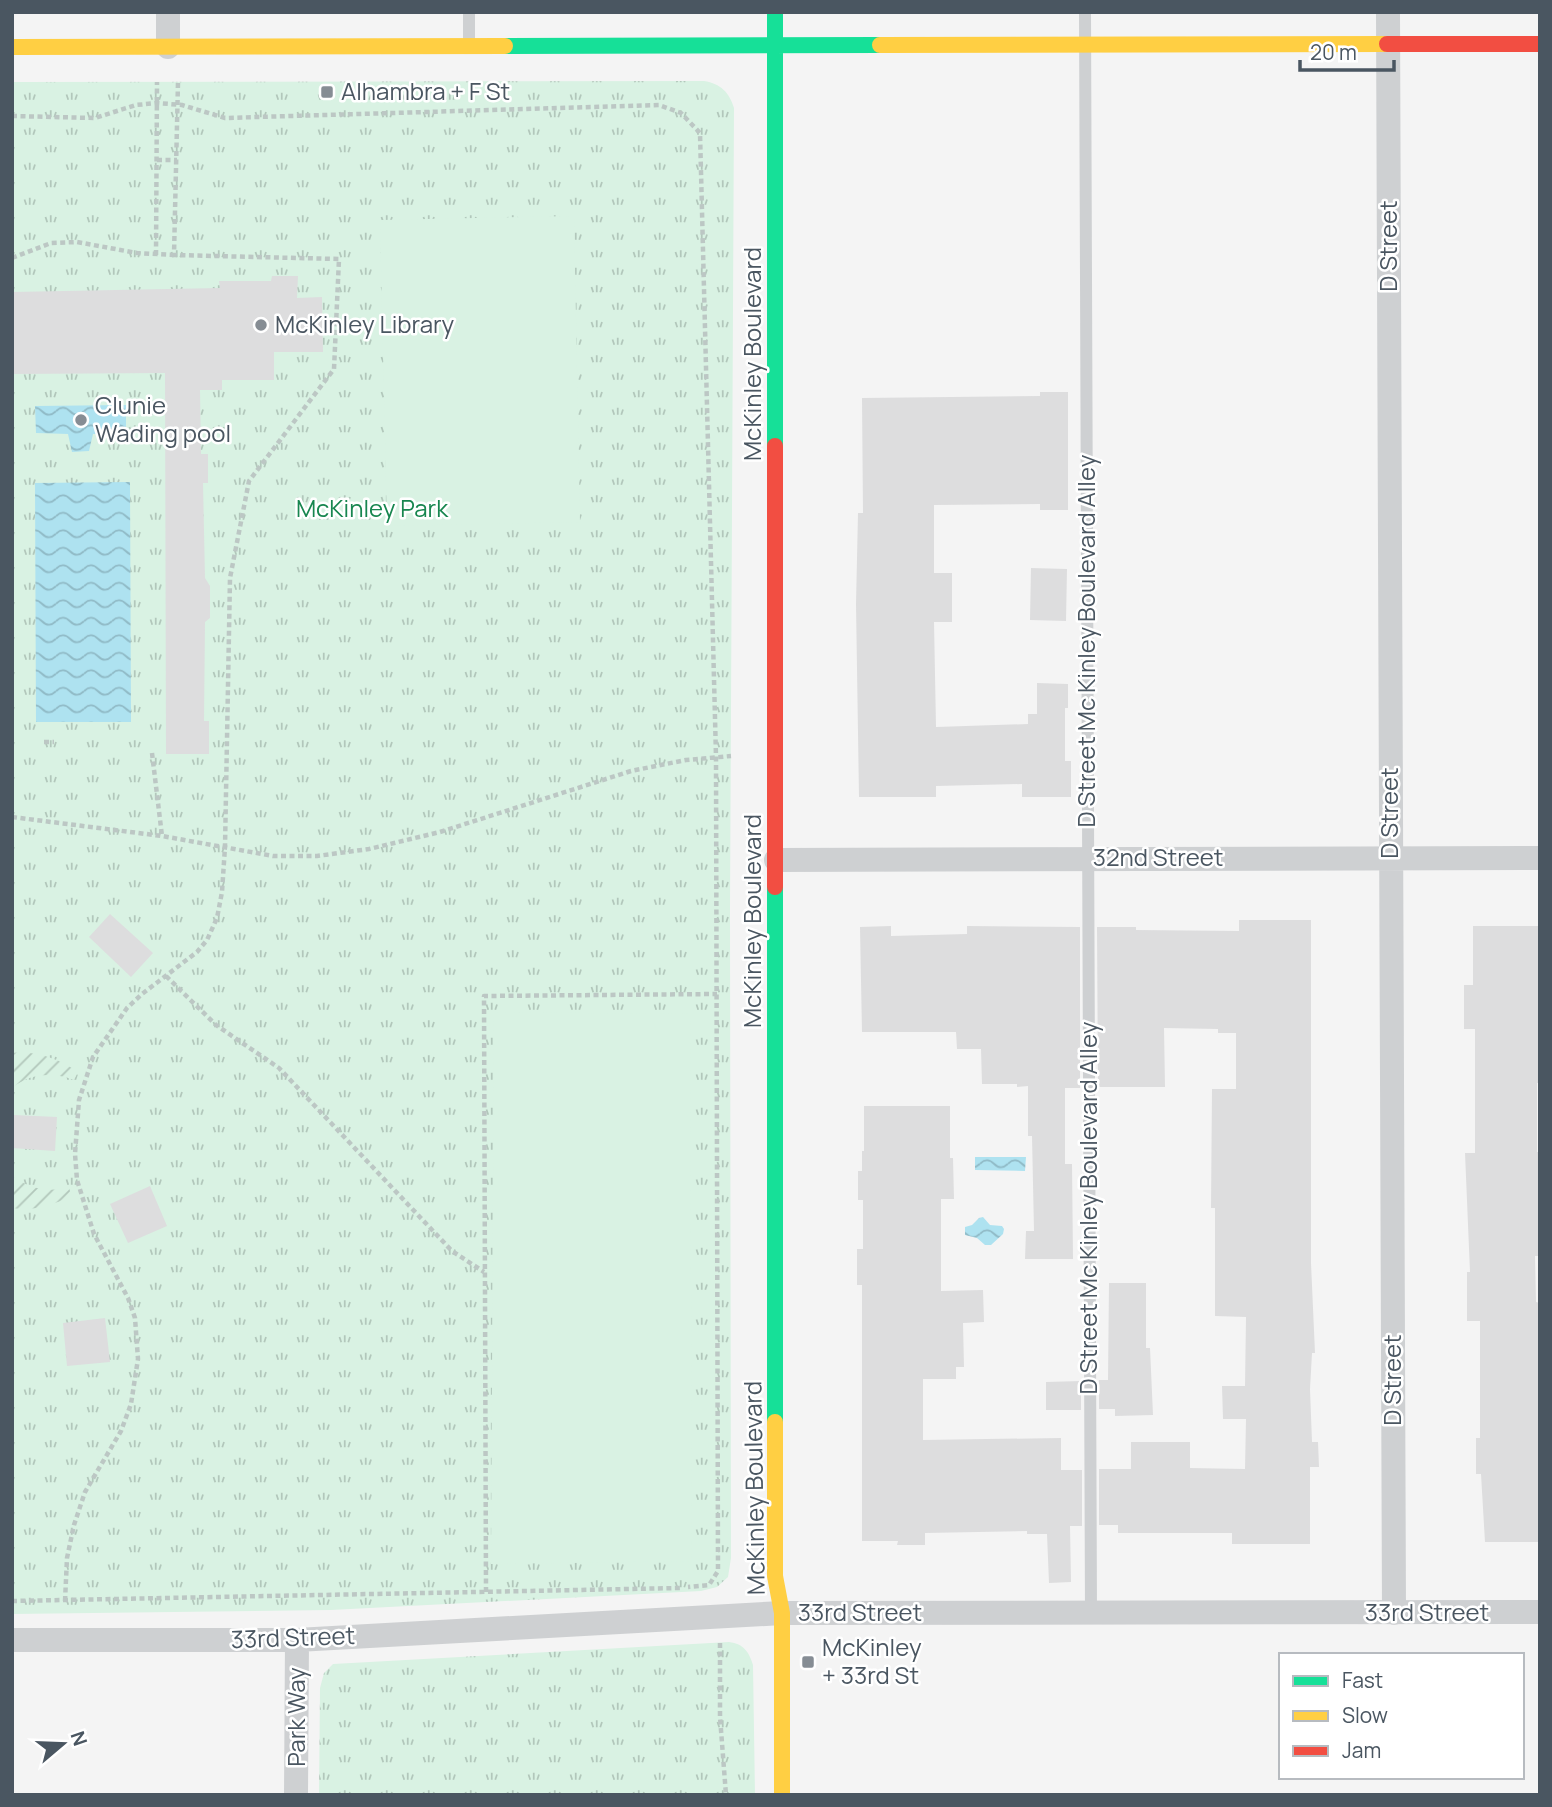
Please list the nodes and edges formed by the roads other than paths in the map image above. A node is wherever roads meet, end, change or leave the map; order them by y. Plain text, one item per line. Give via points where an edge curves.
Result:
1 (167, 12) edge
2 (469, 12) edge
3 (775, 12) edge
4 (1085, 12) edge
5 (1388, 12) edge
6 (1540, 44) edge
7 (1388, 45) junction
8 (469, 46) junction
9 (775, 46) junction
10 (1086, 46) junction
11 (12, 47) edge
12 (168, 47) junction
13 (1088, 858) junction
14 (1391, 858) junction
15 (1540, 858) edge
16 (776, 860) junction
17 (1540, 1612) edge
18 (782, 1613) junction
19 (1394, 1613) junction
20 (1091, 1614) junction
21 (12, 1640) edge
22 (297, 1640) junction
23 (296, 1795) edge
24 (782, 1795) edge

1 - 12 street
2 - 8 lane
3 - 9 street, McKinley Boulevard
4 - 10 lane, D Street Mc Kinley Boulevard Alley
5 - 7 street, D Street
6 - 7 street
7 - 10 street
7 - 14 street, D Street
8 - 9 street
8 - 12 street
9 - 10 street
9 - 16 street, McKinley Boulevard
10 - 13 lane, D Street Mc Kinley Boulevard Alley
11 - 12 street
13 - 14 street, 32nd Street
13 - 16 street, 32nd Street
13 - 20 lane, D Street Mc Kinley Boulevard Alley
14 - 15 street, 32nd Street
14 - 19 street, D Street
16 - 18 street, McKinley Boulevard via 775,1576
17 - 19 street, 33rd Street
18 - 20 street, 33rd Street
18 - 22 street, 33rd Street
18 - 24 street, McKinley Boulevard
19 - 20 street, 33rd Street
21 - 22 street, 33rd Street
22 - 23 street, Park Way

